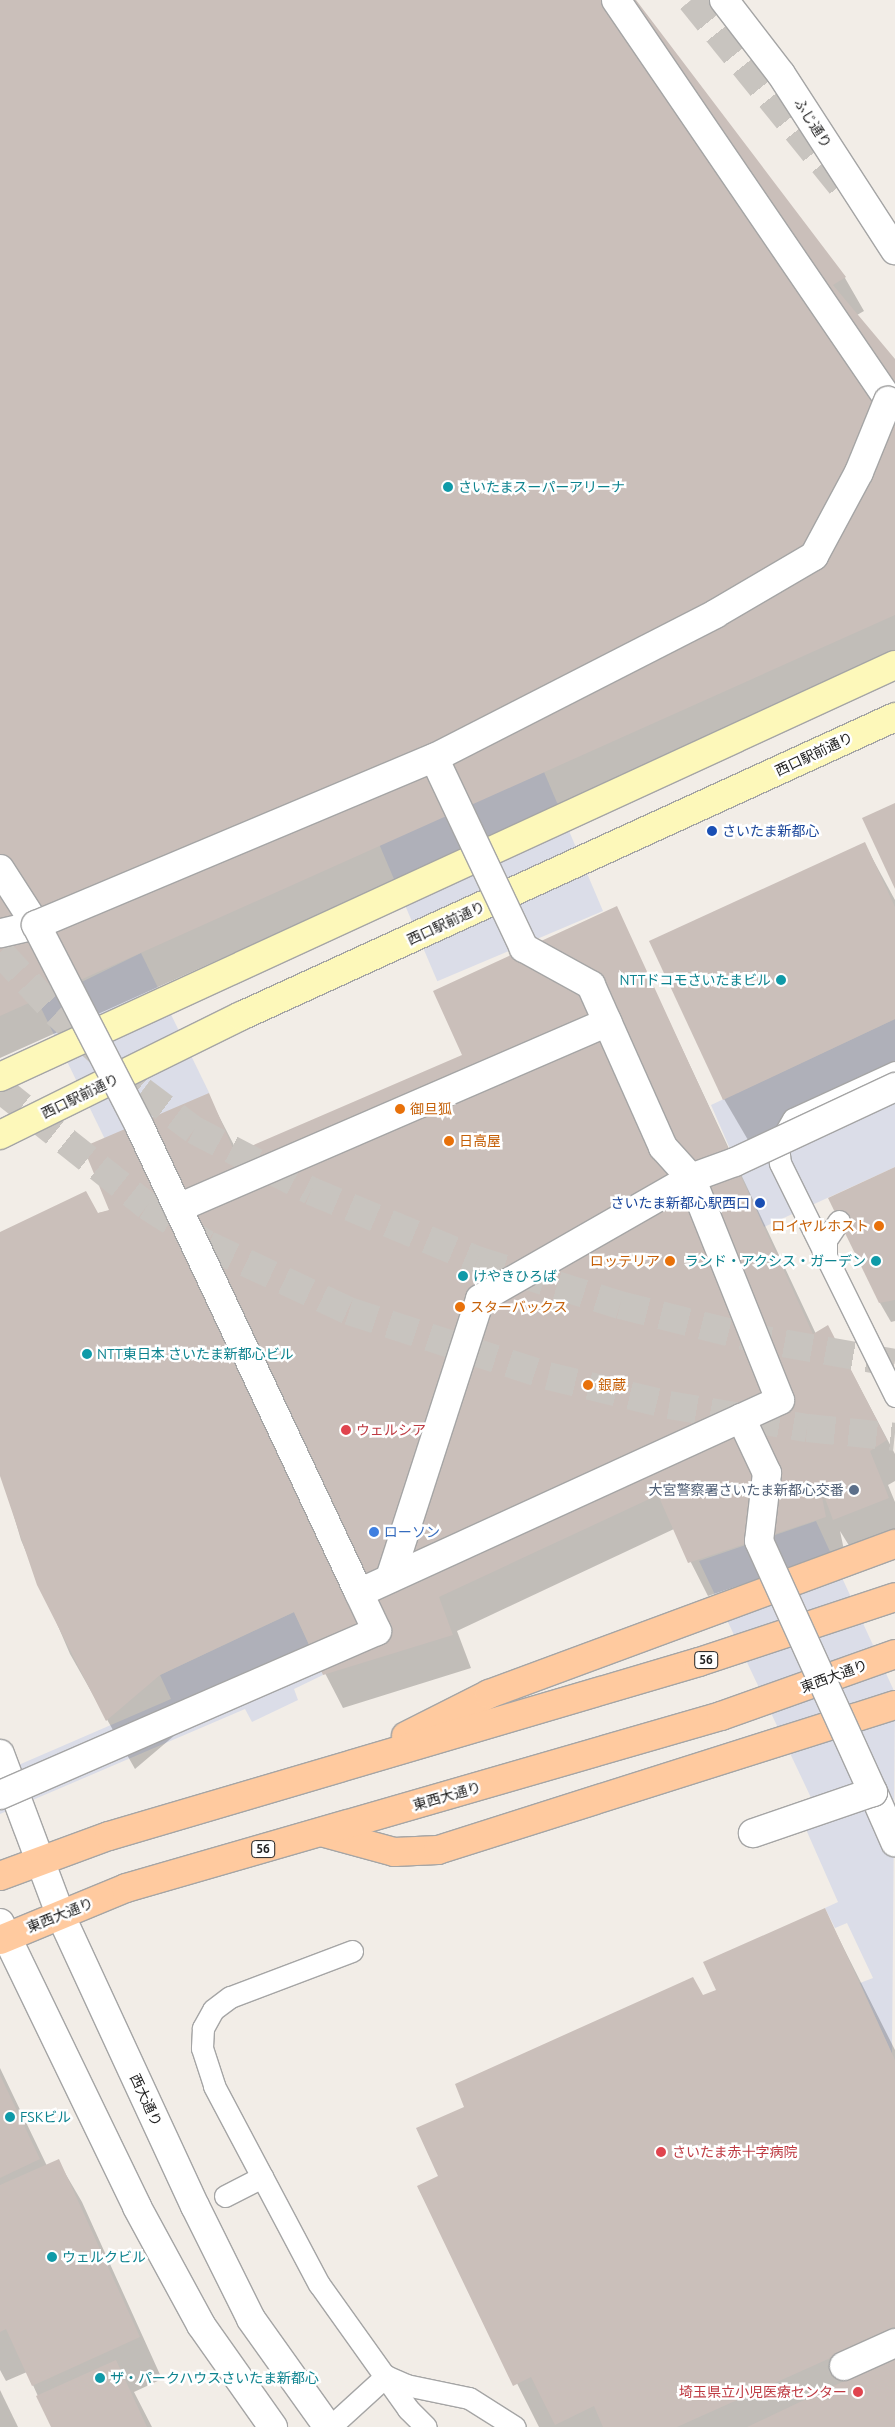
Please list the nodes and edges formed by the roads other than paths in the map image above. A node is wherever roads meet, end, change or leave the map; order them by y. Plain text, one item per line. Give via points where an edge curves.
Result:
1 (616, 0) edge
2 (724, 0) edge
3 (895, 250) edge
4 (892, 405) edge
5 (895, 665) edge
6 (895, 717) edge
7 (434, 758) junction
8 (0, 869) edge
9 (36, 925) junction
10 (0, 933) edge
11 (608, 1022) junction
12 (895, 1072) edge
13 (0, 1077) edge
14 (895, 1087) edge
15 (0, 1135) edge
16 (691, 1178) junction
17 (178, 1208) junction
18 (839, 1221) dead end
19 (826, 1258) junction
20 (895, 1396) edge
21 (741, 1418) junction
22 (895, 1544) edge
23 (390, 1578) junction
24 (359, 1593) junction
25 (895, 1597) edge
26 (895, 1654) edge
27 (895, 1704) edge
28 (0, 1754) edge
29 (349, 1766) junction
30 (873, 1792) junction
31 (0, 1795) edge
32 (321, 1832) junction
33 (753, 1833) dead end
34 (895, 1842) edge
35 (38, 1862) junction
36 (0, 1876) edge
37 (60, 1914) junction
38 (2, 1933) edge
39 (352, 1951) dead end
40 (262, 2178) junction
41 (225, 2196) dead end
42 (895, 2343) edge
43 (844, 2366) dead end
44 (386, 2376) junction
45 (273, 2427) edge
46 (329, 2427) edge
47 (426, 2427) edge
48 (515, 2427) edge

1 - 4 street
2 - 3 street, ふじ通り via 781,74
4 - 7 street, bridge via 814,556 715,614
5 - 13 main road
6 - 15 main road, 西口駅前通り via 241,1016
7 - 9 street, bridge
7 - 11 street, bridge via 524,948 591,985
8 - 9 street
9 - 10 street
9 - 17 street, bridge
11 - 16 street, bridge via 663,1147
11 - 17 street, bridge
12 - 19 lane via 793,1119 783,1130 778,1145 780,1163
14 - 16 street, bridge via 735,1162
16 - 21 street, bridge via 780,1400
16 - 23 street, bridge via 480,1299
17 - 24 street, bridge
18 - 19 lane via 826,1240
19 - 20 lane
21 - 23 street, bridge
21 - 30 street, bridge via 767,1473 760,1541
22 - 29 main road via 489,1694
23 - 24 street, bridge
24 - 31 street, bridge via 377,1631
25 - 29 main road, 56 via 699,1662
26 - 32 main road, 東西大通り / 56 via 722,1716
27 - 32 main road via 438,1850 394,1852
28 - 35 street, 西大通り
29 - 35 main road, 56 via 109,1836
30 - 33 street, bridge
30 - 34 street
32 - 37 main road, 東西大通り / 56 via 126,1888
35 - 36 main road, 56
35 - 37 street, 西大通り
37 - 38 main road, 東西大通り / 56
37 - 46 street, 西大通り via 252,2319
38 - 45 street via 137,2207 192,2308
39 - 40 lane via 230,1997 213,2010 203,2028 202,2048 214,2086
40 - 41 lane
40 - 44 lane via 319,2284
42 - 43 street
44 - 46 lane
44 - 47 lane via 408,2409
44 - 48 lane via 406,2385 469,2398

